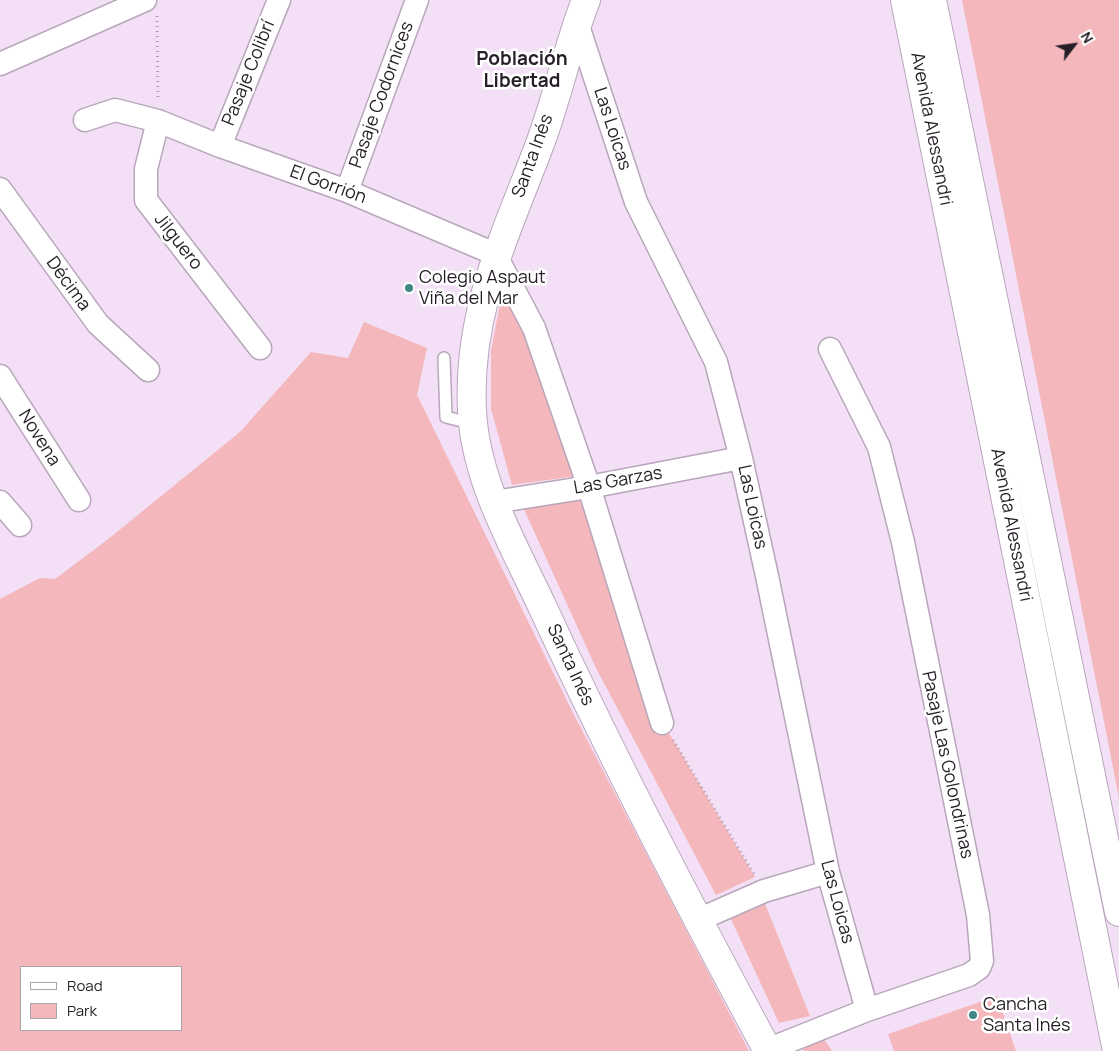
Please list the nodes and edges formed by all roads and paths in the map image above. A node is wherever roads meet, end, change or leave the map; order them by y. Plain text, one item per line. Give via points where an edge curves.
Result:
1 (279, 0) edge
2 (417, 0) edge
3 (905, 0) edge
4 (932, 0) edge
5 (151, 5) edge
6 (582, 12) edge
7 (0, 64) edge
8 (85, 120) dead end
9 (158, 120) junction
10 (220, 146) junction
11 (0, 189) edge
12 (347, 191) junction
13 (496, 254) junction
14 (260, 348) dead end
15 (830, 349) dead end
16 (444, 358) dead end
17 (148, 370) dead end
18 (0, 376) edge
19 (474, 424) junction
20 (741, 458) junction
21 (589, 487) junction
22 (79, 500) dead end
23 (0, 502) edge
24 (494, 502) junction
25 (20, 525) dead end
26 (662, 723) joint
27 (828, 872) junction
28 (764, 890) junction
29 (1119, 912) edge
30 (698, 920) junction
31 (867, 1010) junction
32 (767, 1050) edge
33 (1117, 1051) edge

1 - 10 street, Pasaje Colibrí
2 - 12 street, Pasaje Codornices
3 - 33 main road, Avenida Alessandri
4 - 29 main road, Avenida Alessandri
5 - 7 street
5 - 9 path
6 - 13 main road, Santa Inés via 542,138
6 - 20 street, Las Loicas via 636,202 716,362
8 - 9 street, El Gorrión via 114,110
9 - 10 street, El Gorrión
9 - 14 street, Jilguero via 146,169 146,200
10 - 12 street, El Gorrión
11 - 17 street, Décima via 98,324
12 - 13 street, El Gorrión
13 - 19 main road, Santa Inés via 476,330 472,376
13 - 21 street via 534,328
15 - 31 street, Pasaje Las Golondrinas via 879,447 903,542 982,945 979,968 969,975
16 - 19 lane via 446,417
18 - 22 street, Novena
19 - 24 main road, Santa Inés via 480,458
20 - 21 street, Las Garzas
20 - 27 street, Las Loicas
21 - 24 street, Las Garzas
21 - 26 street
23 - 25 street
24 - 30 main road, Santa Inés via 582,692
26 - 28 path
27 - 28 street
27 - 31 street, Las Loicas
28 - 30 street
30 - 32 main road, Santa Inés
31 - 32 street, Pasaje Las Golondrinas

